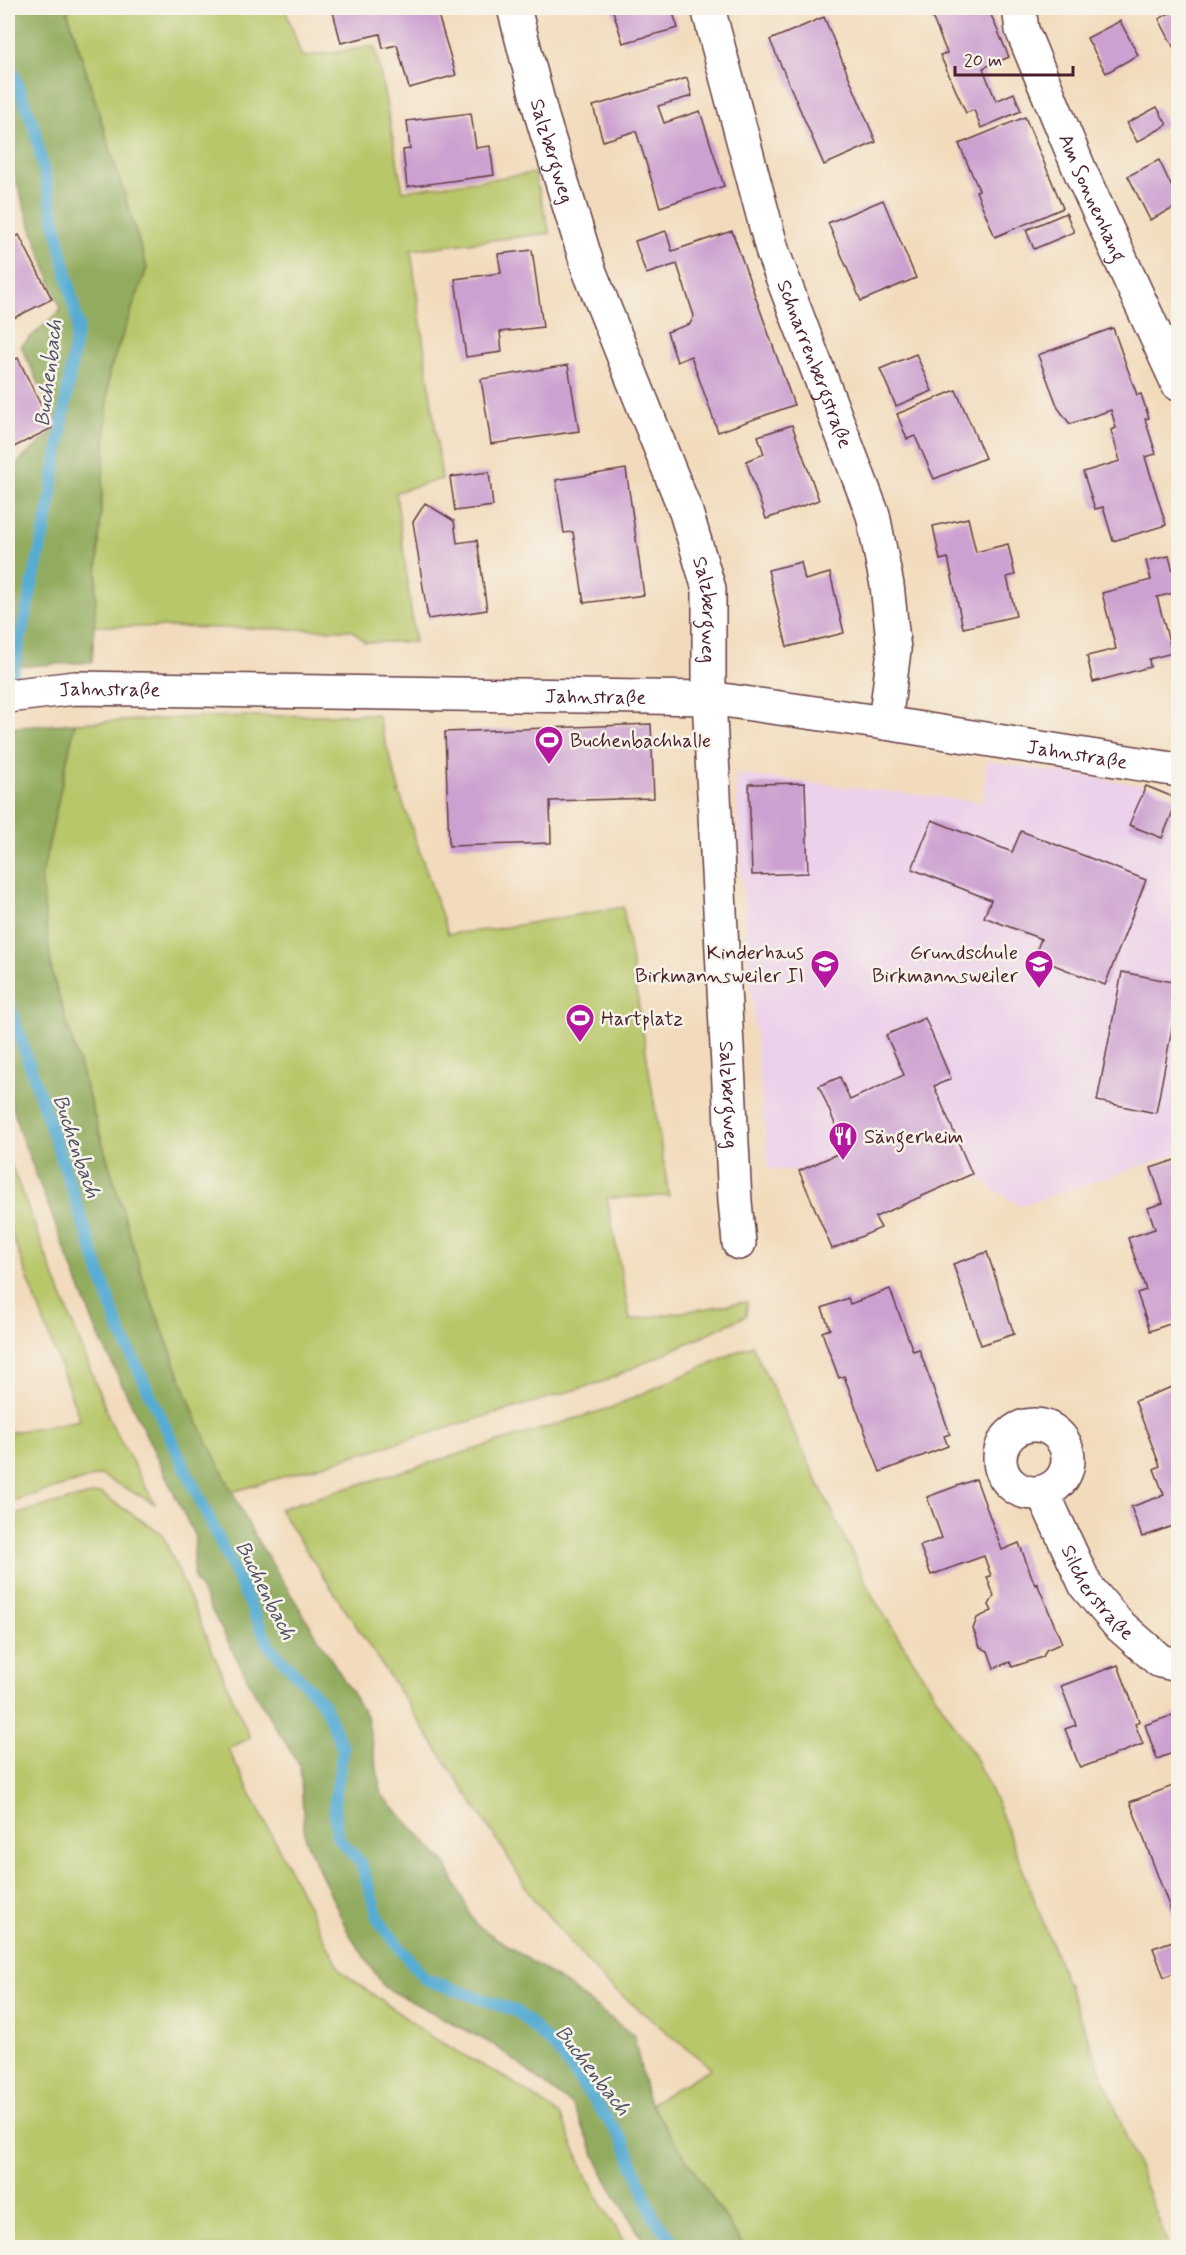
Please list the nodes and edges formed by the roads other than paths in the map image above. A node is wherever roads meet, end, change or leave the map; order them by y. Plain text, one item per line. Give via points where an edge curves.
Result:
1 (514, 8) edge
2 (708, 8) edge
3 (1019, 8) edge
4 (1179, 384) edge
5 (8, 696) edge
6 (709, 699) junction
7 (885, 723) junction
8 (1179, 770) edge
9 (739, 1243) dead end
10 (1044, 1493) dead end
11 (1179, 1665) edge

1 - 6 street, Salzbergweg via 542,117 589,270 686,512 709,589
2 - 7 street, Schnarrenbergstraße via 773,253 873,515 887,585 894,650
3 - 4 street, Am Sonnenhang via 1022,30 1081,173
5 - 6 street, Jahnstraße via 75,688
6 - 7 street, Jahnstraße
6 - 9 street, Salzbergweg
7 - 8 street, Jahnstraße
10 - 11 street, Silcherstraße via 1086,1586 1118,1624 1160,1661

